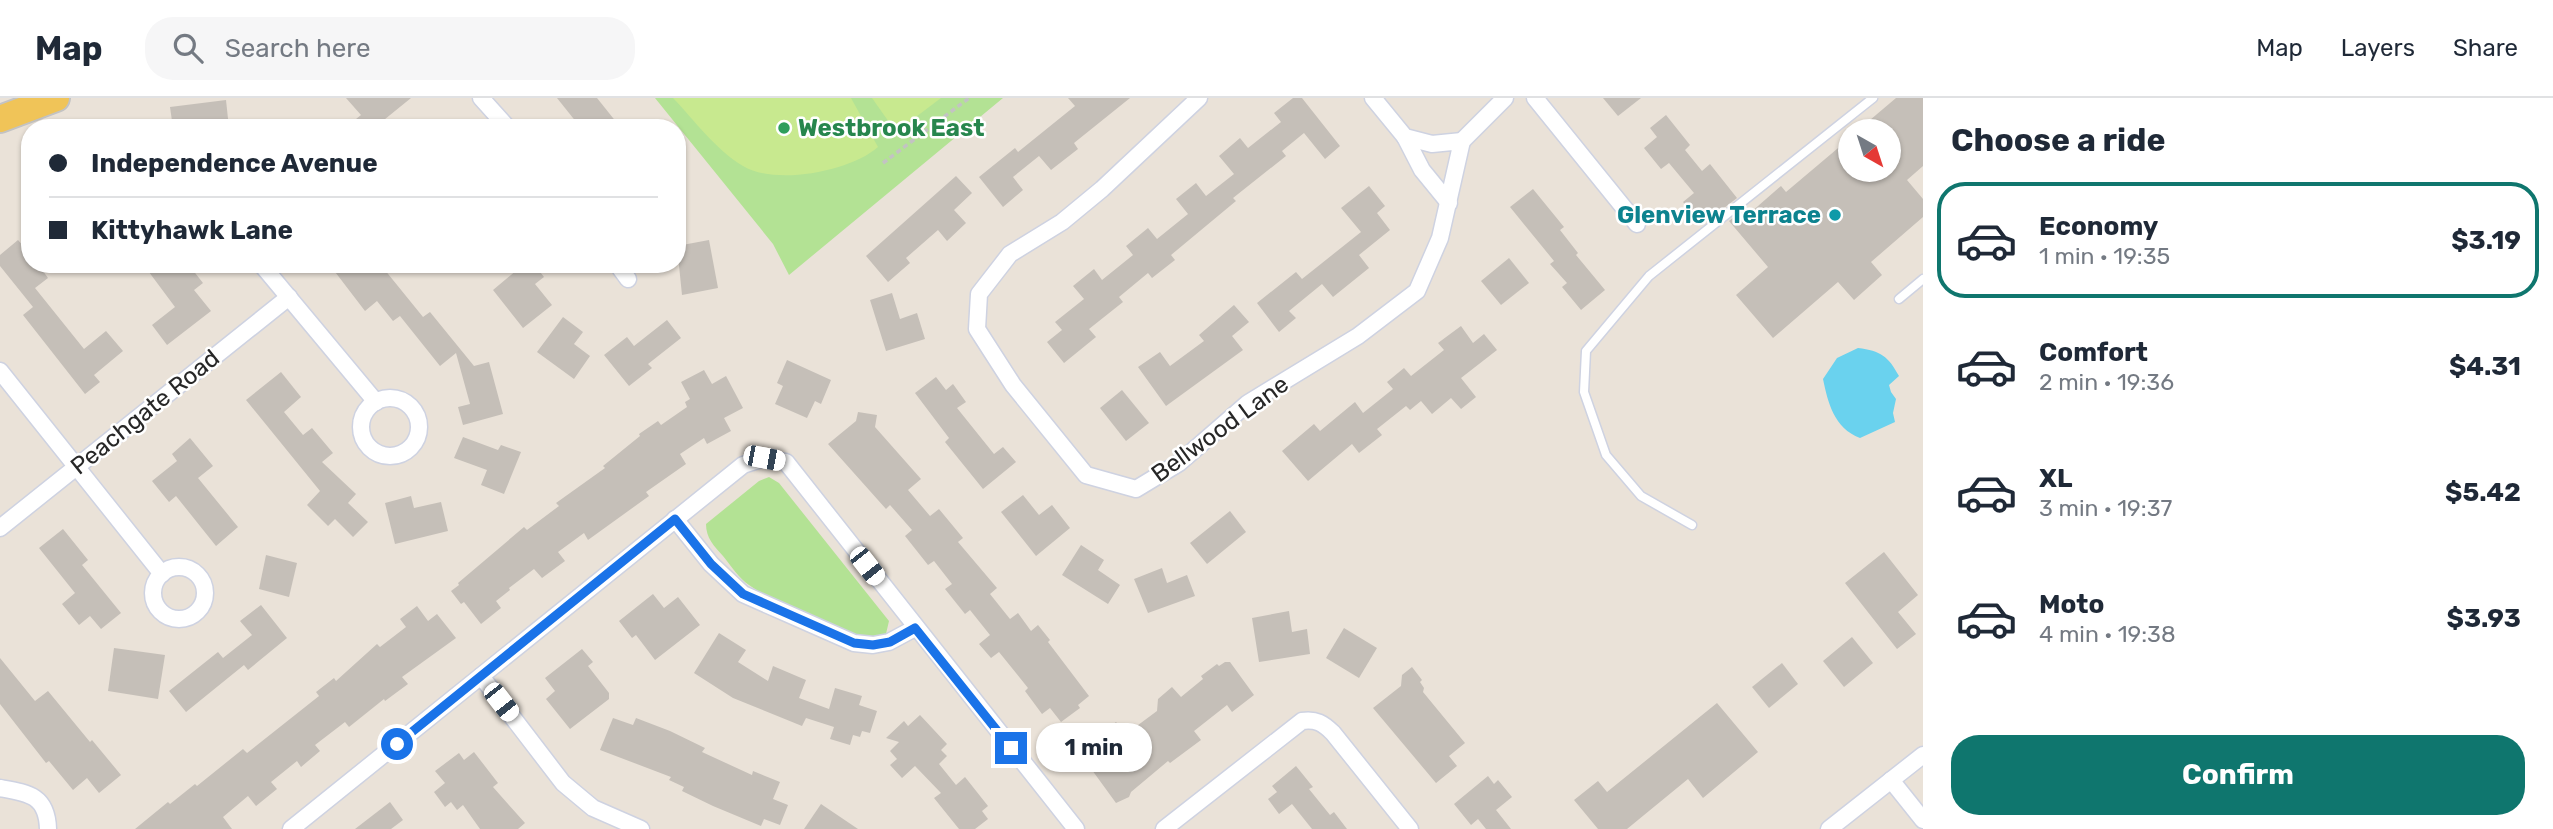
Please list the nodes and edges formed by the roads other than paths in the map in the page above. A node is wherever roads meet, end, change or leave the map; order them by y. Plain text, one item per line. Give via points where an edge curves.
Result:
1 (56, 98) edge
2 (481, 98) edge
3 (1199, 98) edge
4 (1373, 98) edge
5 (1505, 98) edge
6 (1535, 98) edge
7 (1873, 98) edge
8 (0, 118) edge
9 (500, 119) edge
10 (1405, 137) junction
11 (1462, 141) junction
12 (1449, 203) junction
13 (1637, 224) dead end
14 (269, 273) edge
15 (624, 273) edge
16 (628, 279) dead end
17 (1923, 279) edge
18 (289, 297) junction
19 (1899, 299) dead end
20 (0, 371) edge
21 (376, 402) dead end
22 (76, 467) junction
23 (675, 519) junction
24 (1692, 524) dead end
25 (0, 528) edge
26 (162, 574) dead end
27 (915, 628) junction
28 (481, 676) junction
29 (1923, 755) edge
30 (1891, 780) junction
31 (0, 788) edge
32 (1923, 820) edge
33 (48, 829) edge
34 (291, 829) edge
35 (641, 829) edge
36 (1076, 829) edge
37 (1164, 829) edge
38 (1410, 829) edge
39 (1829, 829) edge

1 - 8 main road
2 - 9 street
3 - 12 street, Bellwood Lane via 1062,222 1010,254 978,294 977,329 1013,385 1086,475 1136,489 1179,463 1248,403 1358,336 1417,291 1440,238
4 - 10 street
5 - 11 street
6 - 13 street
7 - 24 lane via 1649,276 1586,351 1584,392 1606,455 1641,496
10 - 11 street via 1432,144
10 - 12 street via 1422,170
11 - 12 street, Bellwood Lane
14 - 18 street
15 - 16 street
17 - 19 lane
18 - 21 street
18 - 22 street, Peachgate Road
20 - 22 street
22 - 25 street, Peachgate Road
22 - 26 street
23 - 27 street via 711,564 743,594 854,643 890,642
23 - 27 street via 743,465 764,458 786,462
23 - 28 street
27 - 36 street
28 - 34 street
28 - 35 street via 564,783 593,808
29 - 30 street
30 - 32 street
30 - 39 street
31 - 33 street via 36,797 48,818
37 - 38 street via 1302,721 1313,719 1333,733

